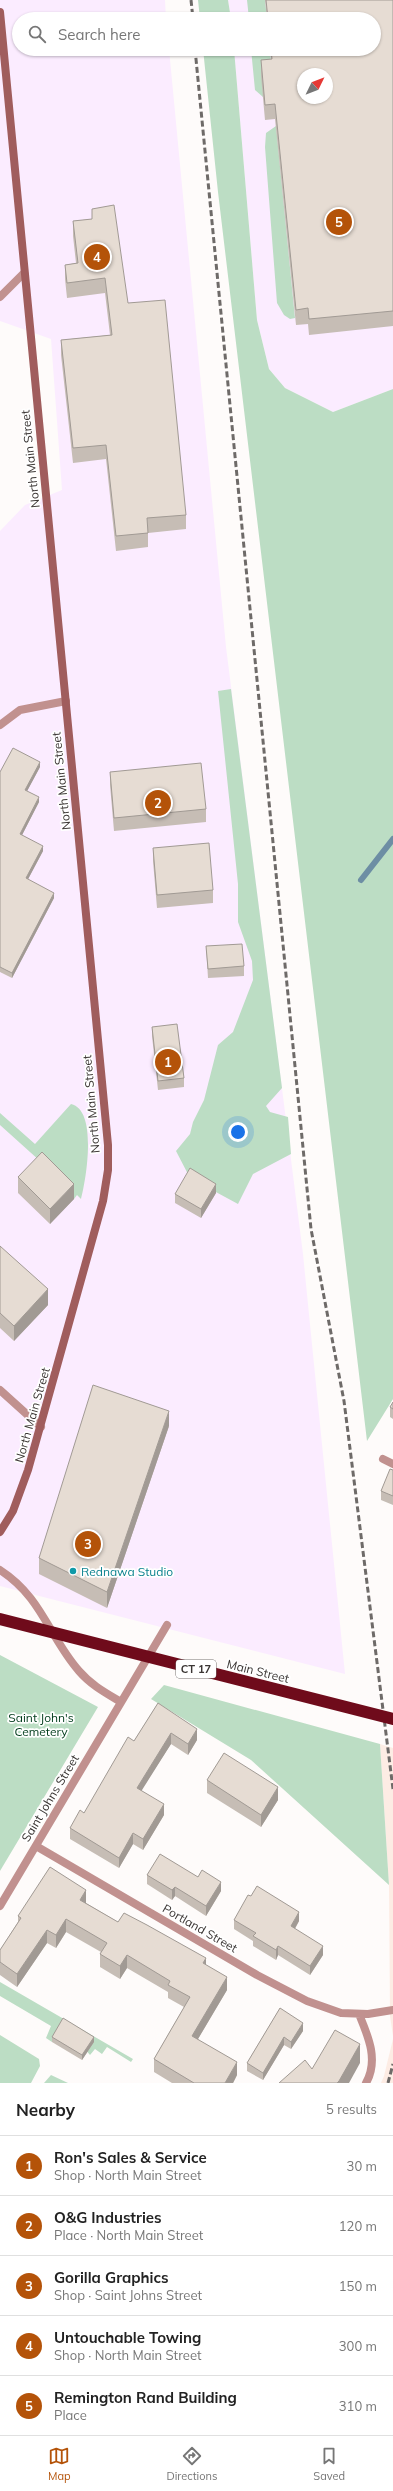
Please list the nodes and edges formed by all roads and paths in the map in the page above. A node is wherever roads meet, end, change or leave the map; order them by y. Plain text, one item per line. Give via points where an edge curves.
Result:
1 (0, 12) edge
2 (24, 273) junction
3 (0, 297) edge
4 (66, 701) junction
5 (0, 725) edge
6 (0, 1390) edge
7 (41, 1427) junction
8 (383, 1459) dead end
9 (393, 1464) edge
10 (0, 1532) edge
11 (0, 1570) edge
12 (0, 1619) edge
13 (167, 1625) dead end
14 (121, 1702) junction
15 (393, 1719) edge
16 (36, 1846) junction
17 (0, 1906) edge
18 (393, 2010) edge
19 (359, 2014) junction
20 (366, 2083) edge

1 - 2 street, North Main Street
2 - 3 street
2 - 4 street, North Main Street
4 - 5 street via 20,710
4 - 7 street, North Main Street via 108,1170 103,1201
6 - 7 street
7 - 10 street, North Main Street via 22,1492
8 - 9 street
11 - 14 street via 24,1589 41,1610 78,1670 94,1685
12 - 15 highway, Main Street / CT 17, bridge
13 - 14 street, Saint Johns Street
14 - 16 street, Saint Johns Street
16 - 17 street, Saint Johns Street
16 - 19 street, Portland Street via 272,1983 329,2010
18 - 19 street, Portland Street
19 - 20 street via 372,2051 372,2068

